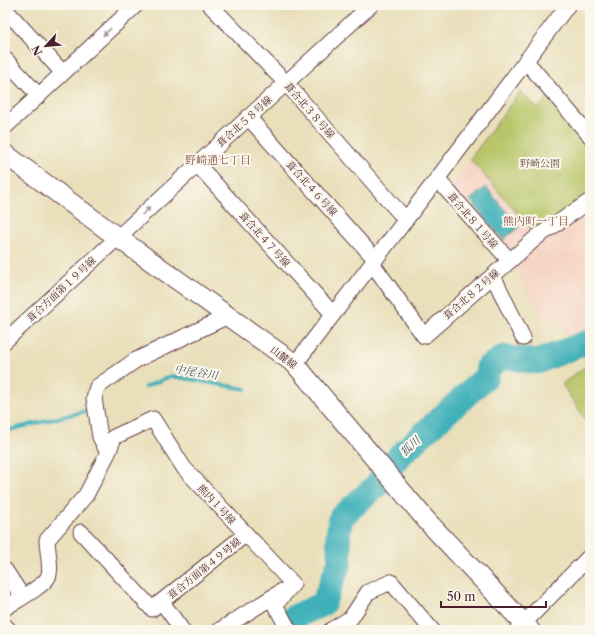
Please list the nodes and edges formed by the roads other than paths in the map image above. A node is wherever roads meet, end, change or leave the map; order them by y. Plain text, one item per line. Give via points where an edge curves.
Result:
1 (136, 5) edge
2 (210, 5) edge
3 (371, 5) edge
4 (568, 5) edge
5 (5, 9) edge
6 (5, 59) edge
7 (526, 61) junction
8 (63, 73) junction
9 (286, 83) junction
10 (39, 96) junction
11 (248, 117) junction
12 (5, 127) edge
13 (590, 136) edge
14 (5, 154) edge
15 (197, 164) junction
16 (437, 179) junction
17 (590, 201) edge
18 (405, 219) junction
19 (117, 237) junction
20 (374, 261) junction
21 (510, 261) junction
22 (491, 277) junction
23 (333, 314) junction
24 (228, 316) junction
25 (523, 338) dead end
26 (5, 341) edge
27 (295, 364) junction
28 (108, 453) junction
29 (81, 532) dead end
30 (246, 534) junction
31 (590, 556) edge
32 (5, 570) edge
33 (293, 584) junction
34 (22, 596) junction
35 (162, 602) junction
36 (5, 608) edge
37 (5, 626) edge
38 (523, 628) edge
39 (9, 630) edge
40 (182, 630) edge
41 (220, 630) edge
42 (289, 630) edge
43 (331, 630) edge
44 (432, 630) edge

1 -> 8 street
2 - 9 street, 葺合北３８号線
3 - 9 street, 葺合北５８号線
4 - 7 street
5 - 8 street
6 - 10 street
7 - 13 street
7 - 16 street
8 - 10 street
9 - 11 street, 葺合北５８号線
9 - 18 street, 葺合北３８号線
10 - 12 street
11 - 15 street, 葺合北５８号線
11 - 20 street, 葺合北４６号線
14 - 19 main road, 山麓線
19 -> 15 street, 葺合北５８号線
15 - 23 street, 葺合北４７号線
16 - 18 street
16 - 21 street, 葺合北８１号線
17 - 21 street, 葺合北８２号線 via 537,237
18 - 20 street
19 - 24 main road, 山麓線
19 - 26 street, 葺合方面第１９号線
20 - 22 street, 葺合北８２号線 via 424,336
20 - 23 street
21 - 22 street, 葺合北８２号線
22 - 25 street via 497,284
23 - 27 street
24 - 27 main road, 山麓線
24 - 28 street via 136,360 97,387 94,398 100,437
27 - 38 main road, 山麓線 via 427,521
28 - 30 street, 熊内１号線 via 114,437 153,419 184,468
28 - 34 street via 86,495 47,540 48,577
29 - 35 street, 葺合方面第４９号線 via 152,609
30 - 33 street, 熊内１号線
30 - 35 street, 葺合方面第４９号線
31 - 38 street
32 - 34 street
33 - 41 street
33 - 42 street via 275,605
34 - 36 street
35 - 40 street, 葺合方面第４９号線
37 - 39 street
43 - 44 street via 351,618 368,592 391,582

